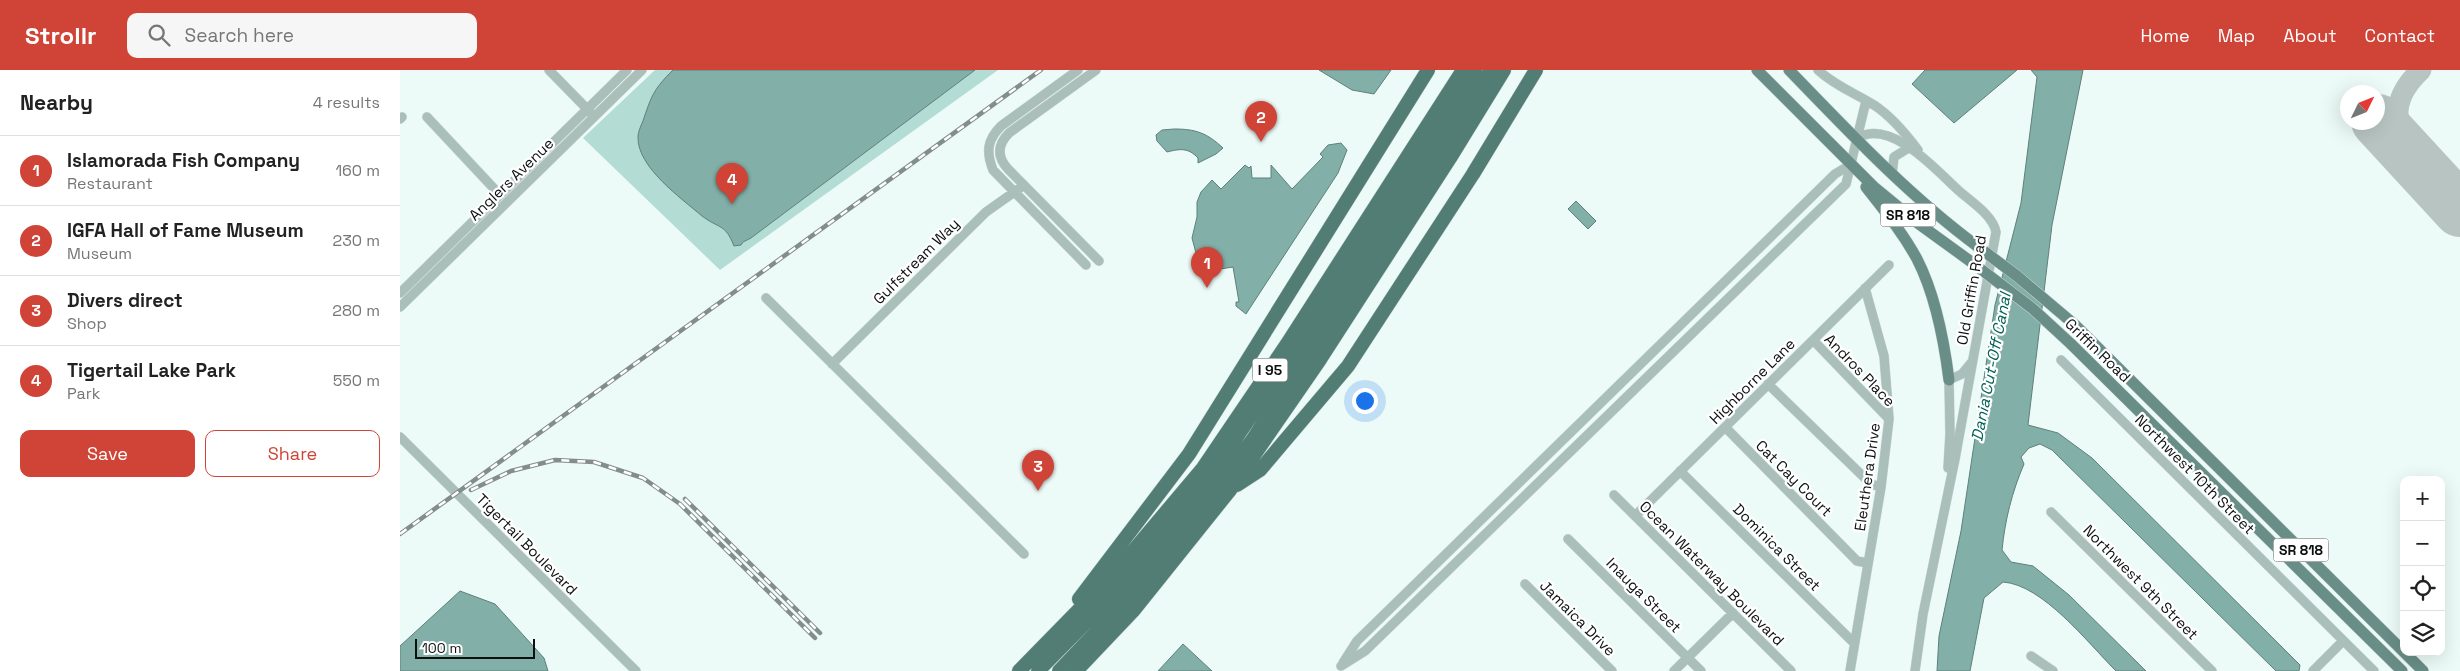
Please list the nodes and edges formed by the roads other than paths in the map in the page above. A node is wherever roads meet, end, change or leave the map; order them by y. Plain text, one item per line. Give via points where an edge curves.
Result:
1 (549, 70) edge
2 (628, 70) edge
3 (642, 70) edge
4 (1078, 70) edge
5 (1096, 70) edge
6 (1428, 70) edge
7 (1463, 70) edge
8 (1475, 70) edge
9 (1492, 70) edge
10 (1504, 70) edge
11 (1536, 70) edge
12 (1757, 70) edge
13 (1789, 70) edge
14 (1818, 70) edge
15 (1866, 101) junction
16 (587, 109) junction
17 (427, 117) dead end
18 (594, 117) junction
19 (1856, 139) junction
20 (1910, 146) junction
21 (1924, 158) junction
22 (1850, 165) junction
23 (1892, 175) junction
24 (1024, 185) junction
25 (1015, 191) junction
26 (500, 195) junction
27 (1099, 261) dead end
28 (1086, 265) dead end
29 (1889, 265) dead end
30 (1865, 288) junction
31 (400, 293) edge
32 (766, 298) dead end
33 (400, 307) edge
34 (1813, 340) junction
35 (1972, 360) junction
36 (2061, 360) dead end
37 (832, 364) junction
38 (1949, 380) junction
39 (1768, 384) junction
40 (1889, 419) junction
41 (1724, 427) junction
42 (400, 437) edge
43 (1680, 471) junction
44 (1881, 487) junction
45 (1230, 490) junction
46 (1614, 495) dead end
47 (1944, 506) junction
48 (2052, 512) dead end
49 (1635, 516) junction
50 (1568, 538) dead end
51 (1024, 554) dead end
52 (1868, 563) junction
53 (1525, 584) dead end
54 (1733, 614) junction
55 (2343, 641) junction
56 (1854, 643) junction
57 (1044, 646) junction
58 (2400, 648) edge
59 (2031, 656) dead end
60 (2408, 656) edge
61 (1688, 658) junction
62 (636, 671) edge
63 (1019, 671) edge
64 (1038, 671) edge
65 (1059, 671) edge
66 (1076, 671) edge
67 (1612, 671) edge
68 (1674, 671) edge
69 (1701, 671) edge
70 (1791, 671) edge
71 (1850, 671) edge
72 (1915, 671) edge
73 (2053, 671) edge
74 (2212, 671) edge
75 (2313, 671) edge
76 (2374, 671) edge
77 (2402, 671) edge
78 (2423, 671) edge

1 - 16 street
2 - 16 street, Anglers Avenue
3 - 18 street, Anglers Avenue
4 - 25 street via 1000,126 991,138 988,156 993,170
5 - 24 street via 1002,140 999,148 1003,163
6 - 57 highway via 1189,454
7 - 57 highway, I 95 via 1287,344 1203,468 1112,576
8 - 64 highway via 1272,386 1211,474 1111,597
9 - 65 highway via 1253,439 1120,607
10 - 45 highway, I 95 via 1319,361
11 - 45 highway via 1473,174 1348,366 1260,470
12 - 22 main road, Griffin Road / SR 818
13 - 19 main road, Griffin Road / SR 818
14 - 15 street via 1837,86
15 - 19 street
15 - 21 street via 1890,119
16 - 18 street
16 - 26 street, Anglers Avenue
17 - 26 street
18 - 33 street, Anglers Avenue
19 - 20 street, Old Griffin Road via 1873,134
19 - 22 street
19 - 23 main road, Griffin Road / SR 818
20 - 21 street, Old Griffin Road
20 - 23 street via 1894,157
21 - 35 street, Old Griffin Road via 1995,228 1995,246
22 - 22 street via 1835,174 1357,640 1341,666 1365,651 1846,184
22 - 38 main road via 1900,231 1921,268 1940,327
22 - 77 main road, Griffin Road / SR 818, bridge via 1912,218 2033,309
23 - 58 main road, Griffin Road / SR 818, bridge via 1927,207 2075,325
24 - 25 street, Gulfstream Way
24 - 27 street
25 - 28 street
25 - 37 street, Gulfstream Way via 986,212
26 - 31 street, Anglers Avenue
29 - 30 street, Highborne Lane
30 - 34 street, Highborne Lane
30 - 40 street, Eleuthera Drive via 1884,356
32 - 37 street
34 - 39 street, Highborne Lane
34 - 40 street, Andros Place
35 - 38 street via 1962,374
35 - 47 street, Old Griffin Road
36 - 55 street, Northwest 10th Street
37 - 51 street
38 - 47 street, Old Griffin Road via 1950,434
39 - 41 street, Highborne Lane
39 - 44 street via 1871,484
40 - 44 street, Eleuthera Drive
41 - 43 street, Highborne Lane
41 - 52 street, Cat Cay Court via 1857,561
42 - 62 street, Tigertail Boulevard
43 - 49 street, Highborne Lane
43 - 56 street, Dominica Street
44 - 52 street, Eleuthera Drive
45 - 66 highway, I 95 via 1133,611
46 - 49 street, Ocean Waterway Boulevard
47 - 72 street, Old Griffin Road
48 - 74 street, Northwest 9th Street
49 - 54 street, Ocean Waterway Boulevard
50 - 61 street, Inauga Street
52 - 56 street, Eleuthera Drive
53 - 67 street, Jamaica Drive
54 - 61 street
54 - 70 street, Ocean Waterway Boulevard
55 - 75 street
55 - 76 street, Northwest 10th Street
56 - 71 street, Eleuthera Drive
57 - 63 highway, I 95
59 - 73 street
60 - 78 main road, Griffin Road / SR 818
61 - 68 street
61 - 69 street, Inauga Street

